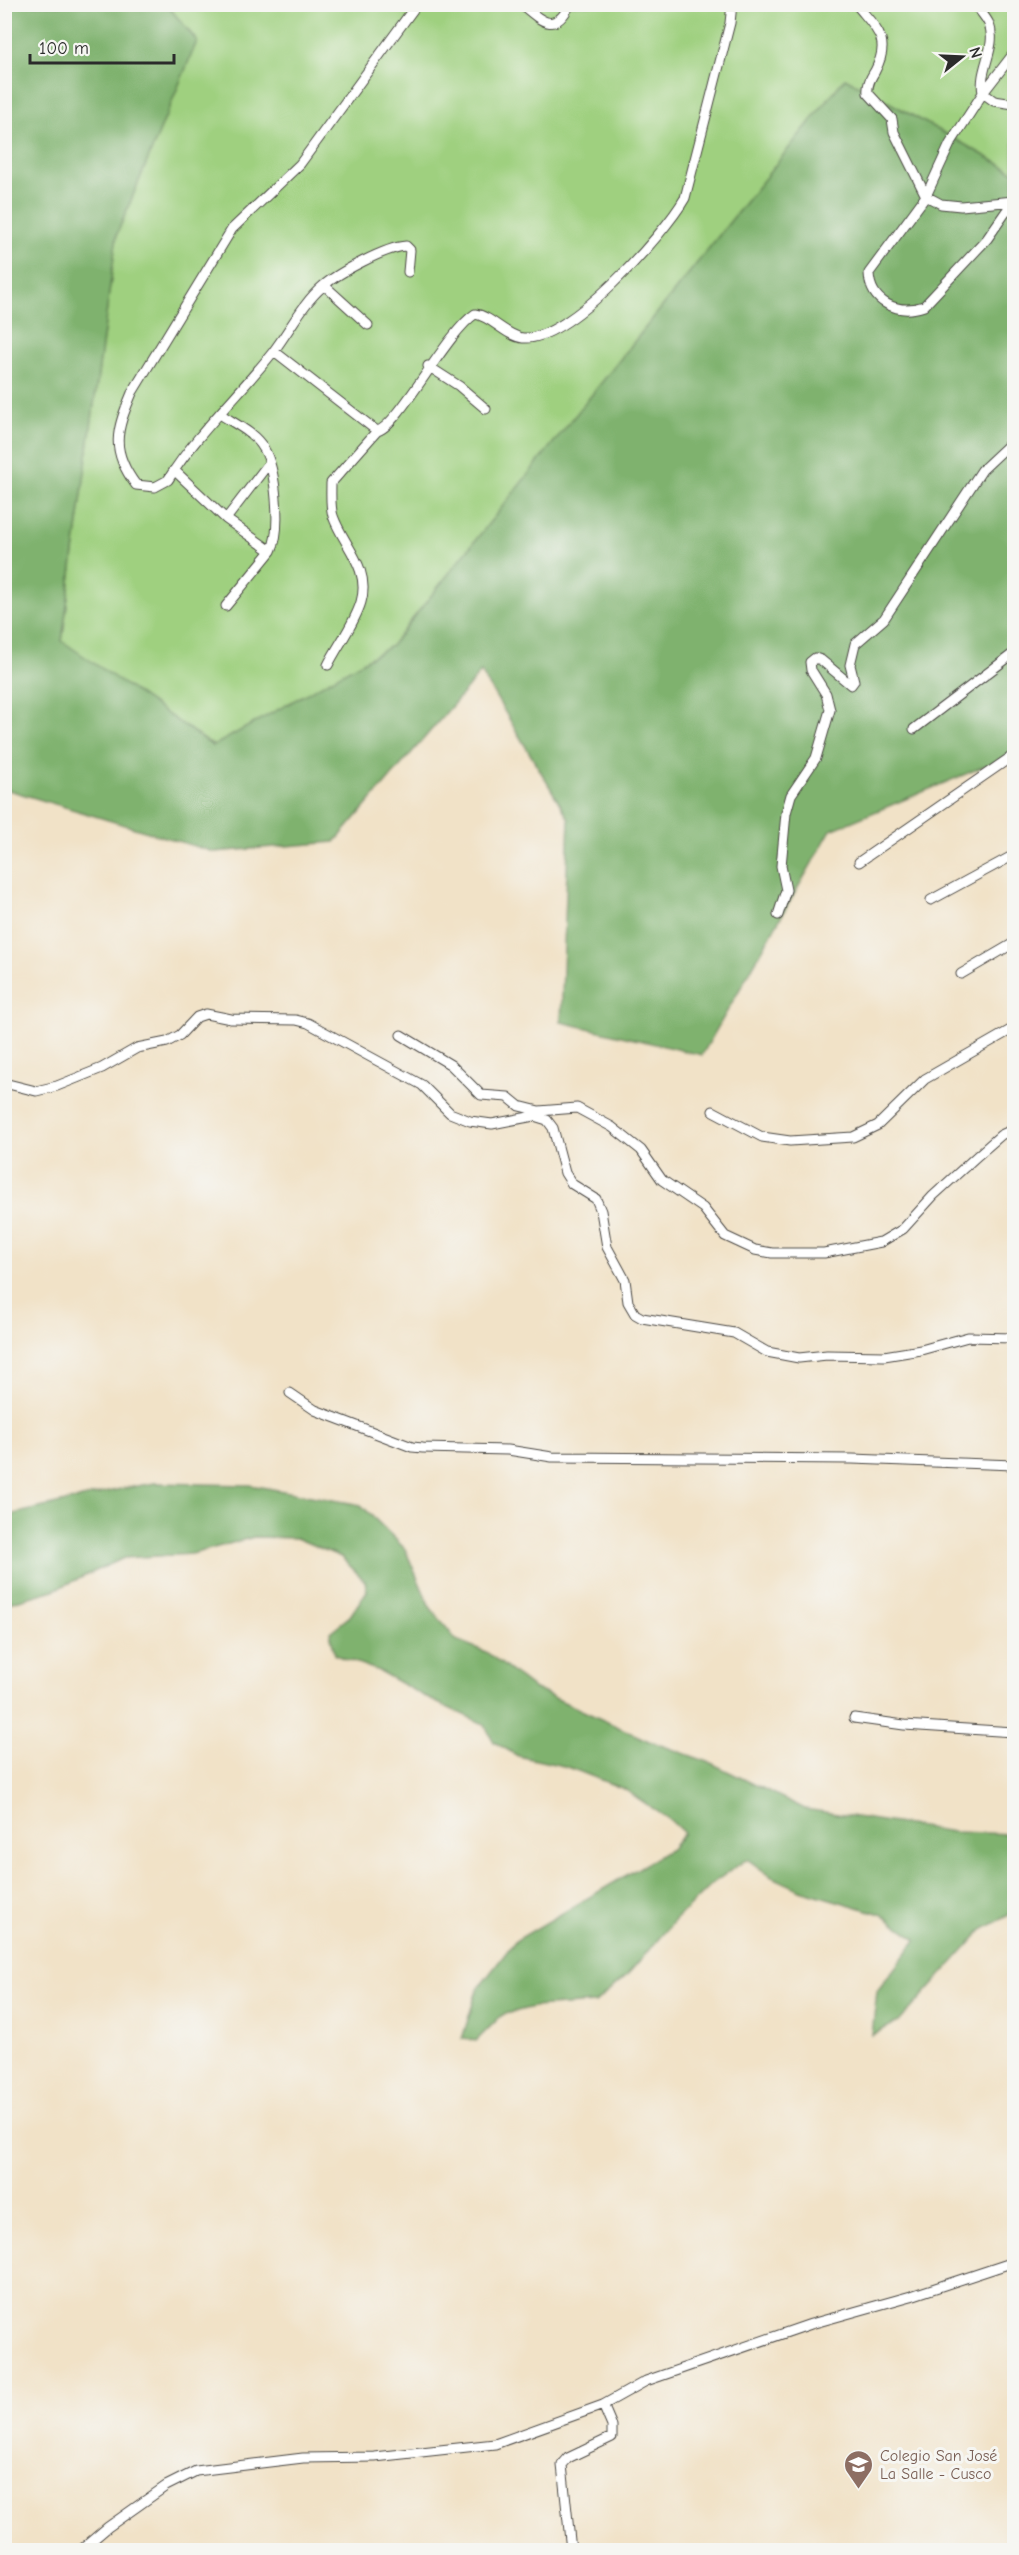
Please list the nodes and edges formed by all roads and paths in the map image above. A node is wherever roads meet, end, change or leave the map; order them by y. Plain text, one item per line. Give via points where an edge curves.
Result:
1 (417, 4) edge
2 (521, 4) edge
3 (570, 4) edge
4 (732, 4) edge
5 (856, 4) edge
6 (975, 4) edge
7 (1014, 52) edge
8 (983, 93) junction
9 (1014, 104) edge
10 (926, 196) junction
11 (1014, 200) edge
12 (408, 272) dead end
13 (324, 285) junction
14 (368, 325) dead end
15 (274, 351) junction
16 (428, 366) junction
17 (486, 409) dead end
18 (220, 414) junction
19 (377, 432) junction
20 (1014, 440) edge
21 (268, 463) junction
22 (174, 470) junction
23 (226, 519) junction
24 (271, 551) junction
25 (226, 606) dead end
26 (1014, 653) edge
27 (328, 664) dead end
28 (914, 729) dead end
29 (1014, 755) edge
30 (1014, 855) edge
31 (859, 862) dead end
32 (931, 900) dead end
33 (778, 915) dead end
34 (1014, 943) edge
35 (961, 974) dead end
36 (1014, 1028) edge
37 (401, 1035) dead end
38 (4, 1083) edge
39 (539, 1111) junction
40 (713, 1111) dead end
41 (546, 1120) junction
42 (1014, 1130) edge
43 (1014, 1338) edge
44 (290, 1394) dead end
45 (1014, 1465) edge
46 (854, 1718) dead end
47 (1014, 1732) edge
48 (1014, 2262) edge
49 (603, 2405) junction
50 (81, 2550) edge
51 (571, 2550) edge

1 - 22 street via 300,164 232,229 132,393 121,418 118,452 126,471 136,485 145,488 168,480
2 - 3 street via 542,22 552,23 561,19
4 - 16 street via 686,198 645,254 564,325 538,338 521,338 475,314
5 - 10 street via 883,43 884,52 868,93 892,119 894,132
6 - 8 street via 990,30 981,75
7 - 8 street
8 - 9 street via 994,101
8 - 10 street via 950,144
10 - 11 street via 941,204 961,206
10 - 11 street via 869,273 872,291 880,302 914,309 931,301 987,239
12 - 13 street via 410,250 399,246
13 - 14 street
13 - 15 street via 298,313
15 - 18 street
15 - 19 street
16 - 17 street
16 - 19 street via 408,400
18 - 21 street via 255,438
18 - 22 street
19 - 27 street via 331,483 332,513 361,569 363,586 361,603
20 - 33 street via 982,470 884,619 855,644 851,685 821,660 810,662 830,710 816,758 791,795 786,813 781,866 786,890
21 - 23 street
21 - 24 street via 277,521
22 - 23 street
23 - 24 street
24 - 25 street
26 - 28 street
29 - 31 street
30 - 32 street
34 - 35 street
36 - 40 street via 925,1079 878,1125 853,1137 790,1141 762,1137
37 - 39 street via 451,1065 481,1095 508,1097 519,1106
38 - 41 street via 36,1091 57,1086 102,1068 137,1048 166,1042 206,1014 231,1019 296,1020 423,1085 450,1113 492,1124 534,1116
39 - 41 street
39 - 42 street via 568,1107 612,1126 641,1150 662,1180 703,1208 725,1236 755,1250 793,1254 850,1249 888,1238 903,1229 933,1196 1001,1135
41 - 43 street via 553,1128 565,1173 572,1184 596,1199 607,1248 625,1280 628,1302 642,1318 734,1333 767,1352 799,1358 884,1356 968,1337
44 - 45 street via 315,1410 412,1447 508,1450 552,1457 852,1459
46 - 47 street
48 - 49 street via 811,2324 646,2381
49 - 50 street via 495,2444 375,2457 303,2458 196,2471 166,2486
49 - 51 street via 612,2426 610,2440 568,2458 562,2465

